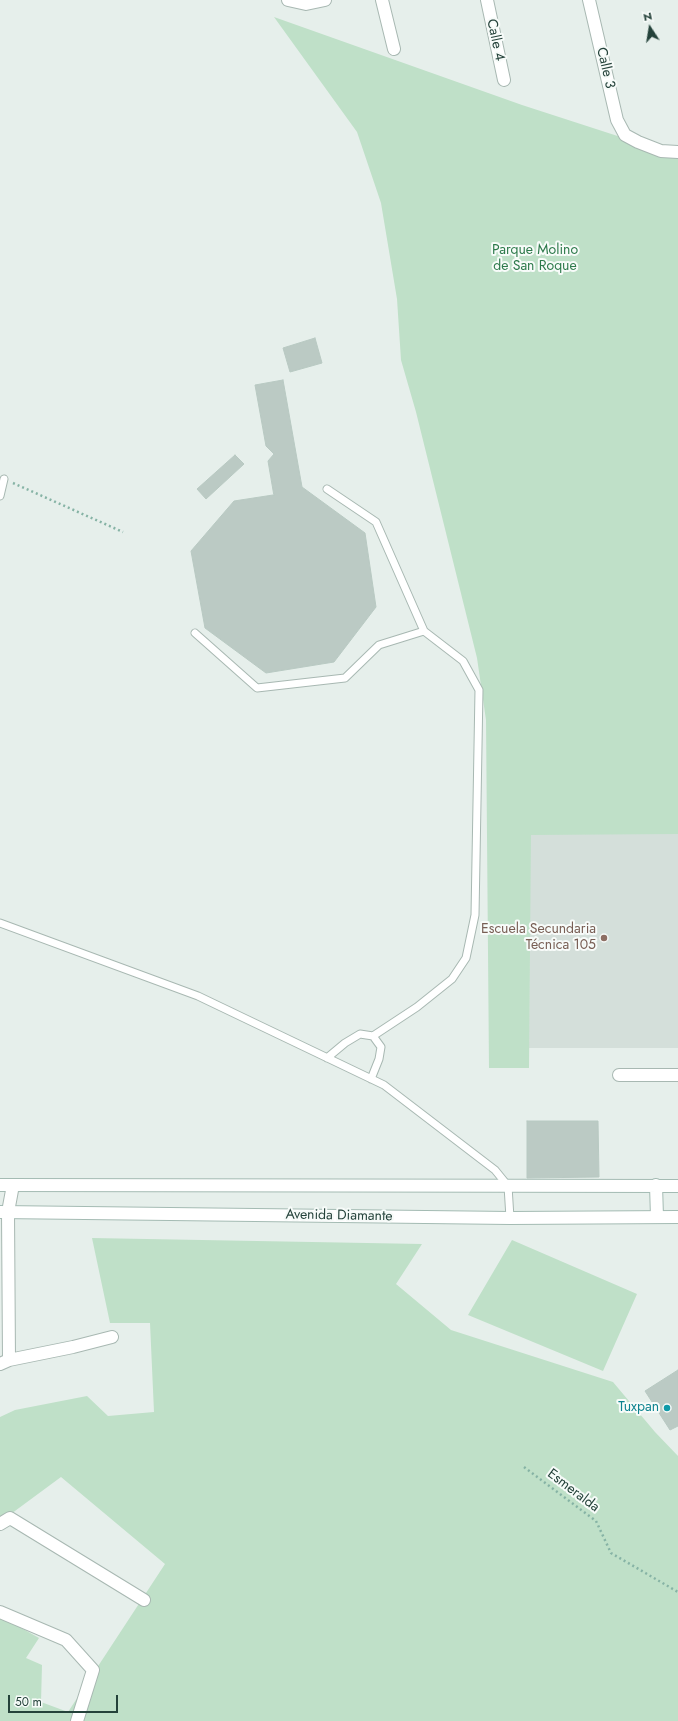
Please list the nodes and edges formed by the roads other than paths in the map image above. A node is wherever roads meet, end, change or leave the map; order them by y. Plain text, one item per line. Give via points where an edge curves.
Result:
1 (288, 0) edge
2 (325, 0) edge
3 (382, 0) edge
4 (487, 0) edge
5 (589, 0) edge
6 (394, 49) dead end
7 (504, 80) dead end
8 (678, 152) edge
9 (4, 479) road end
10 (327, 489) dead end
11 (0, 496) edge
12 (424, 631) junction
13 (195, 633) dead end
14 (0, 923) edge
15 (373, 1036) junction
16 (327, 1058) junction
17 (619, 1075) dead end
18 (678, 1075) edge
19 (371, 1079) junction
20 (0, 1185) edge
21 (12, 1185) junction
22 (656, 1185) junction
23 (508, 1186) junction
24 (678, 1186) edge
25 (4, 1212) edge
26 (657, 1217) junction
27 (678, 1217) edge
28 (510, 1218) junction
29 (112, 1337) dead end
30 (4, 1362) edge
31 (0, 1524) edge
32 (144, 1600) dead end
33 (0, 1612) edge
34 (77, 1721) edge

1 - 2 main road via 306,4
3 - 6 main road
4 - 7 main road, Calle 4
5 - 8 main road, Calle 3 via 617,120 625,135 662,151
9 - 11 lane
10 - 12 lane via 376,522
12 - 13 lane via 379,645 345,678 257,688
12 - 15 lane via 464,661 479,690 476,915 466,958 452,979 417,1007
14 - 16 lane via 198,996
15 - 16 lane via 360,1034
15 - 19 lane via 381,1047
16 - 19 lane
17 - 18 main road
19 - 23 lane via 384,1085 495,1170
20 - 21 main road
21 - 23 main road
21 - 25 main road
22 - 23 main road
22 - 24 main road
22 - 26 main road
23 - 28 lane
25 - 28 main road, Avenida Diamante
25 - 30 main road
26 - 27 main road, Avenida Diamante
26 - 28 main road, Avenida Diamante
29 - 30 main road
31 - 32 main road via 10,1518
33 - 34 main road via 66,1640 93,1670

